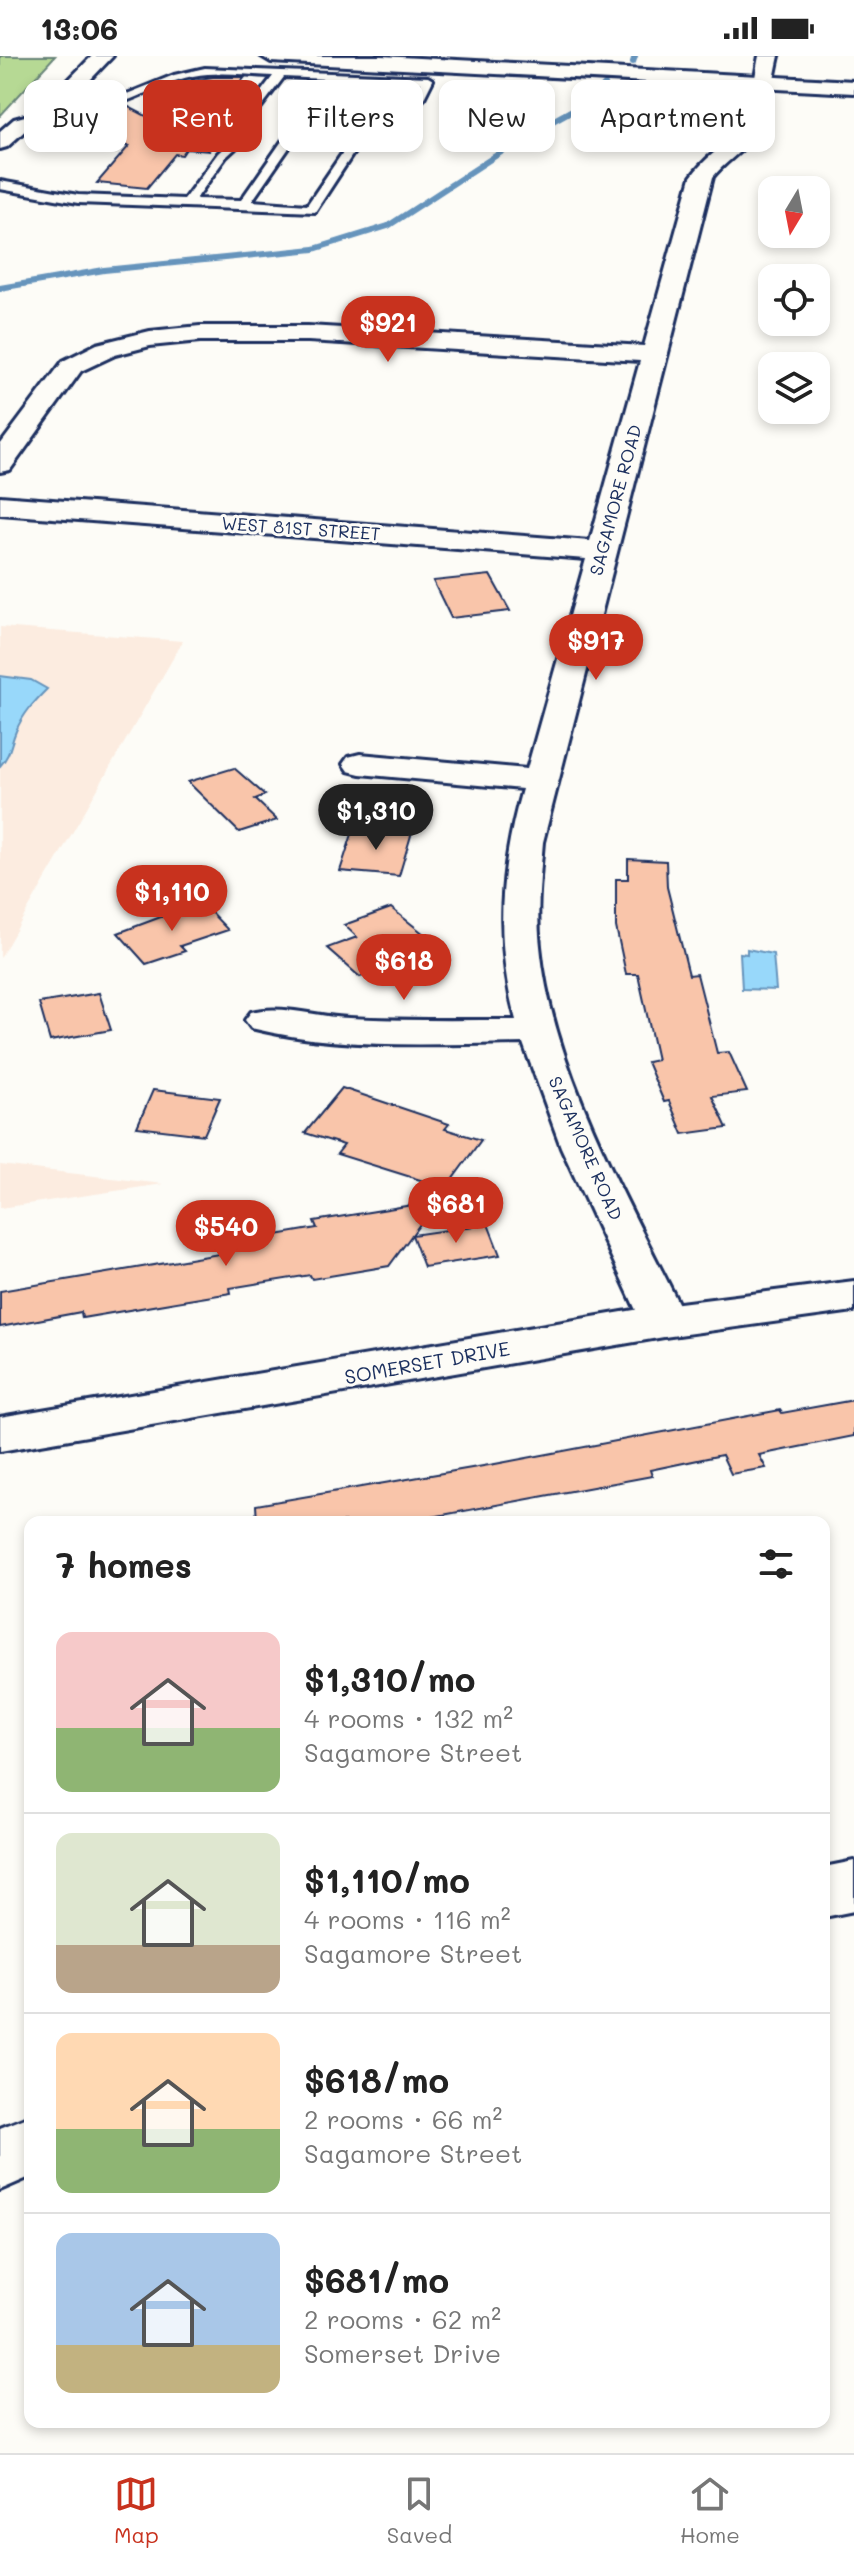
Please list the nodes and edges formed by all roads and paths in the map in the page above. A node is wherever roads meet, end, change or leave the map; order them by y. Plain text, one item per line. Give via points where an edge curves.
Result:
1 (103, 56) edge
2 (479, 61) edge
3 (276, 65) edge
4 (766, 69) edge
5 (332, 76) junction
6 (81, 80) edge
7 (330, 80) edge
8 (854, 87) edge
9 (423, 90) edge
10 (127, 99) edge
11 (24, 114) edge
12 (0, 143) edge
13 (278, 147) edge
14 (349, 152) edge
15 (0, 185) edge
16 (188, 201) junction
17 (244, 204) junction
18 (654, 354) junction
19 (0, 464) edge
20 (0, 505) edge
21 (601, 551) junction
22 (360, 764) dead end
23 (541, 781) junction
24 (265, 1020) dead end
25 (539, 1031) junction
26 (854, 1296) edge
27 (664, 1321) junction
28 (69, 1422) junction
29 (0, 1434) edge
30 (0, 1442) edge
31 (854, 1886) edge
32 (830, 1891) edge
33 (24, 2148) edge
34 (0, 2160) edge

1 - 6 street
2 - 3 street
2 - 4 street
3 - 5 lane
3 - 10 lane via 196,70
3 - 16 lane via 237,149 222,155
4 - 8 street
4 - 18 street, SAGAMORE ROAD via 751,124 702,177
5 - 7 lane
5 - 9 lane via 428,80
11 - 12 street
13 - 17 lane
14 - 17 lane via 311,209
15 - 16 lane via 78,199
16 - 17 lane
18 - 19 street via 270,332 182,335 120,345 89,354 72,366
18 - 21 street, SAGAMORE ROAD
20 - 21 street, WEST 81ST STREET
21 - 23 street, SAGAMORE ROAD
22 - 23 street
23 - 25 street, SAGAMORE ROAD via 525,842 519,910 523,963
24 - 25 street via 406,1033
25 - 27 street, SAGAMORE ROAD via 558,1092
26 - 27 street, SOMERSET DRIVE
27 - 28 street, SOMERSET DRIVE
28 - 29 street, SOMERSET DRIVE
28 - 30 street
31 - 32 street
33 - 34 street

